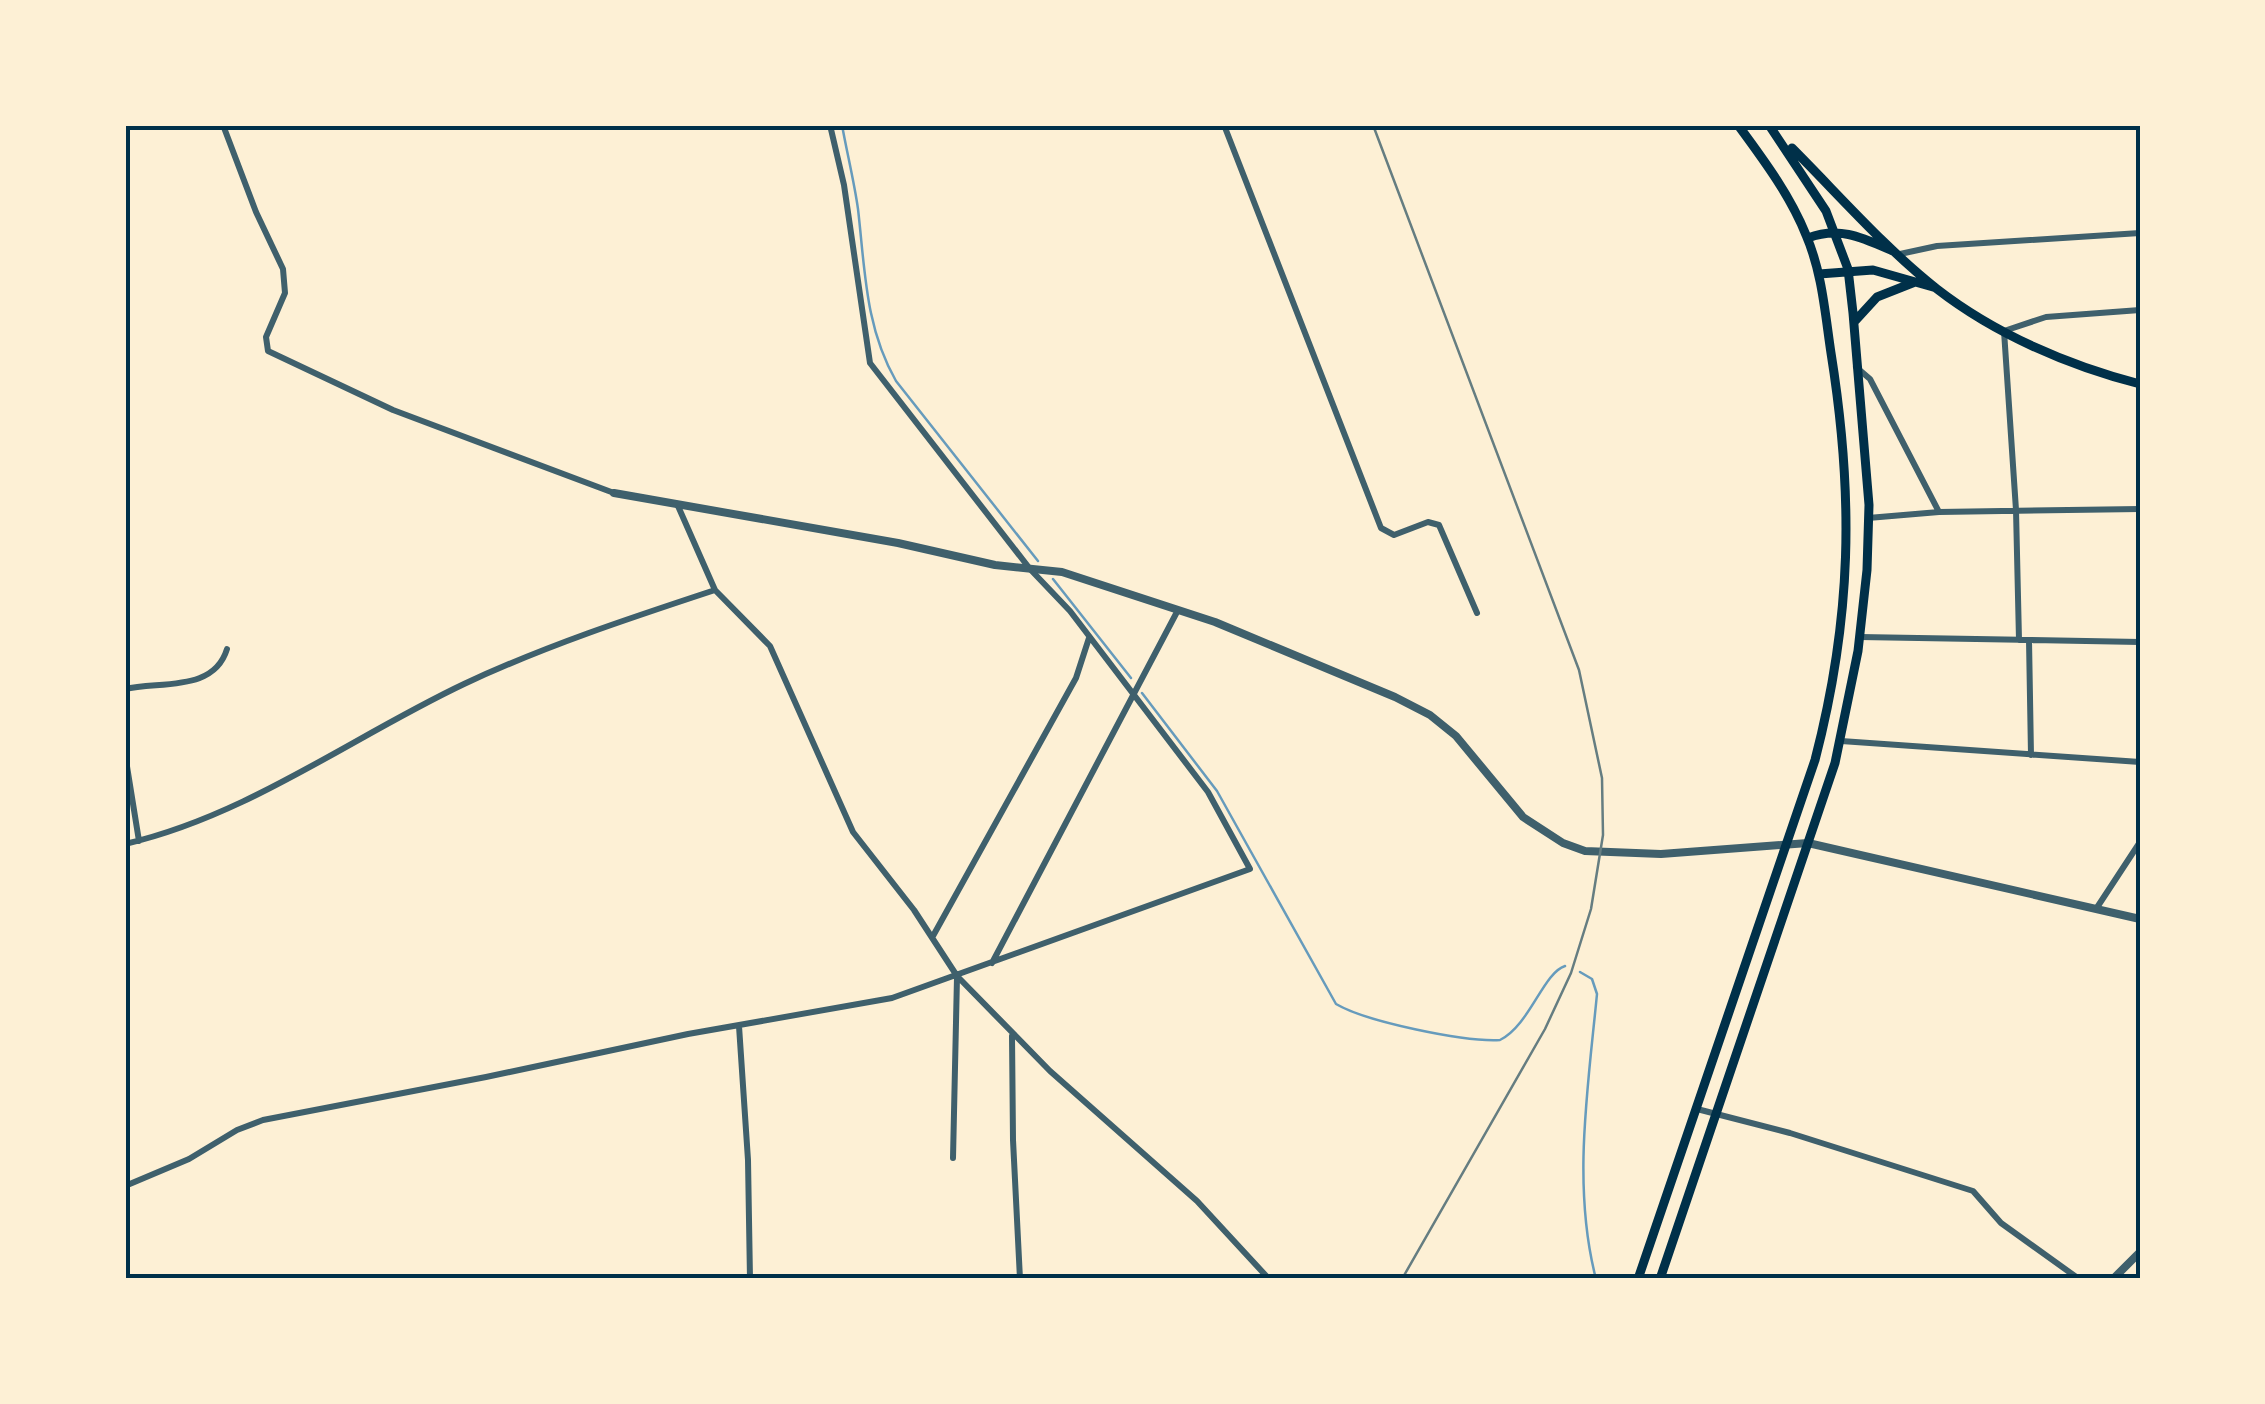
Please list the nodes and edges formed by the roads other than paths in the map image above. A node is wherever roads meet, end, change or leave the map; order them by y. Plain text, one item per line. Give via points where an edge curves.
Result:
1 (224, 125) edge
2 (830, 125) edge
3 (1224, 125) edge
4 (1738, 125) edge
5 (1772, 128) edge
6 (1835, 232) junction
7 (2140, 233) edge
8 (1808, 238) junction
9 (1900, 254) junction
10 (1848, 270) junction
11 (1819, 274) junction
12 (1917, 281) junction
13 (1938, 289) junction
14 (2140, 310) edge
15 (1853, 324) junction
16 (2004, 331) junction
17 (1856, 366) junction
18 (2140, 384) edge
19 (614, 493) joint
20 (678, 506) junction
21 (2140, 509) edge
22 (2016, 510) junction
23 (1939, 512) junction
24 (1868, 518) junction
25 (1030, 569) junction
26 (716, 590) junction
27 (1178, 610) junction
28 (1477, 613) dead end
29 (1089, 636) junction
30 (1860, 637) junction
31 (2019, 640) junction
32 (2028, 640) junction
33 (2140, 642) edge
34 (227, 649) dead end
35 (125, 689) edge
36 (1132, 693) junction
37 (1841, 742) junction
38 (125, 754) edge
39 (2030, 755) junction
40 (2140, 762) edge
41 (139, 841) junction
42 (2140, 842) edge
43 (1787, 843) junction
44 (1808, 843) junction
45 (125, 844) edge
46 (2096, 909) junction
47 (2140, 919) edge
48 (932, 938) junction
49 (991, 963) junction
50 (957, 976) junction
51 (739, 1026) junction
52 (1012, 1035) junction
53 (1697, 1109) junction
54 (1716, 1114) junction
55 (953, 1158) dead end
56 (125, 1186) edge
57 (2140, 1252) edge
58 (750, 1279) edge
59 (1020, 1279) edge
60 (1269, 1279) edge
61 (1638, 1279) edge
62 (1660, 1279) edge
63 (2080, 1279) edge
64 (2112, 1279) edge

1 - 19 street via 283,269 285,293 266,337 268,351 393,410
2 - 25 street via 870,363
3 - 28 street via 1381,528 1394,534 1439,524
4 - 8 main road
5 - 6 main road
5 - 9 main road
6 - 8 main road
6 - 9 main road
6 - 10 main road
7 - 9 street
8 - 11 main road
9 - 13 main road
10 - 11 main road
10 - 12 main road
10 - 15 main road
11 - 43 main road via 1846,473 1845,593 1824,726
12 - 13 main road
12 - 15 main road via 1878,297
13 - 16 main road
14 - 16 street via 2046,318
15 - 17 main road
16 - 18 main road
16 - 22 street
17 - 23 street via 1870,380
17 - 24 main road
19 - 20 street
20 - 25 street
20 - 26 street
21 - 22 street
22 - 23 street
22 - 31 street
23 - 24 street
24 - 30 main road
25 - 27 street via 1070,574
25 - 29 street
26 - 41 street via 552,645 224,808
26 - 48 street via 770,646 848,823
27 - 36 street
27 - 43 street via 1430,714 1522,817 1575,848 1662,854
29 - 36 street
29 - 48 street via 1076,678
30 - 31 street
30 - 37 main road
31 - 32 street
32 - 33 street
32 - 39 street
34 - 35 street via 205,678
36 - 49 street
36 - 49 street via 1218,808 1250,868
37 - 39 street
37 - 44 main road
38 - 41 street
39 - 40 street
41 - 45 street
42 - 46 street
43 - 44 street
43 - 53 main road
44 - 46 street
44 - 54 main road
46 - 47 street
48 - 50 street
49 - 50 street
50 - 51 street via 876,1002
50 - 52 street
50 - 55 street
51 - 56 street via 263,1120
51 - 58 street
52 - 59 street
52 - 60 street via 1197,1201
53 - 54 street
53 - 61 main road
54 - 62 main road
54 - 63 street via 1974,1191 2001,1223
57 - 64 street

